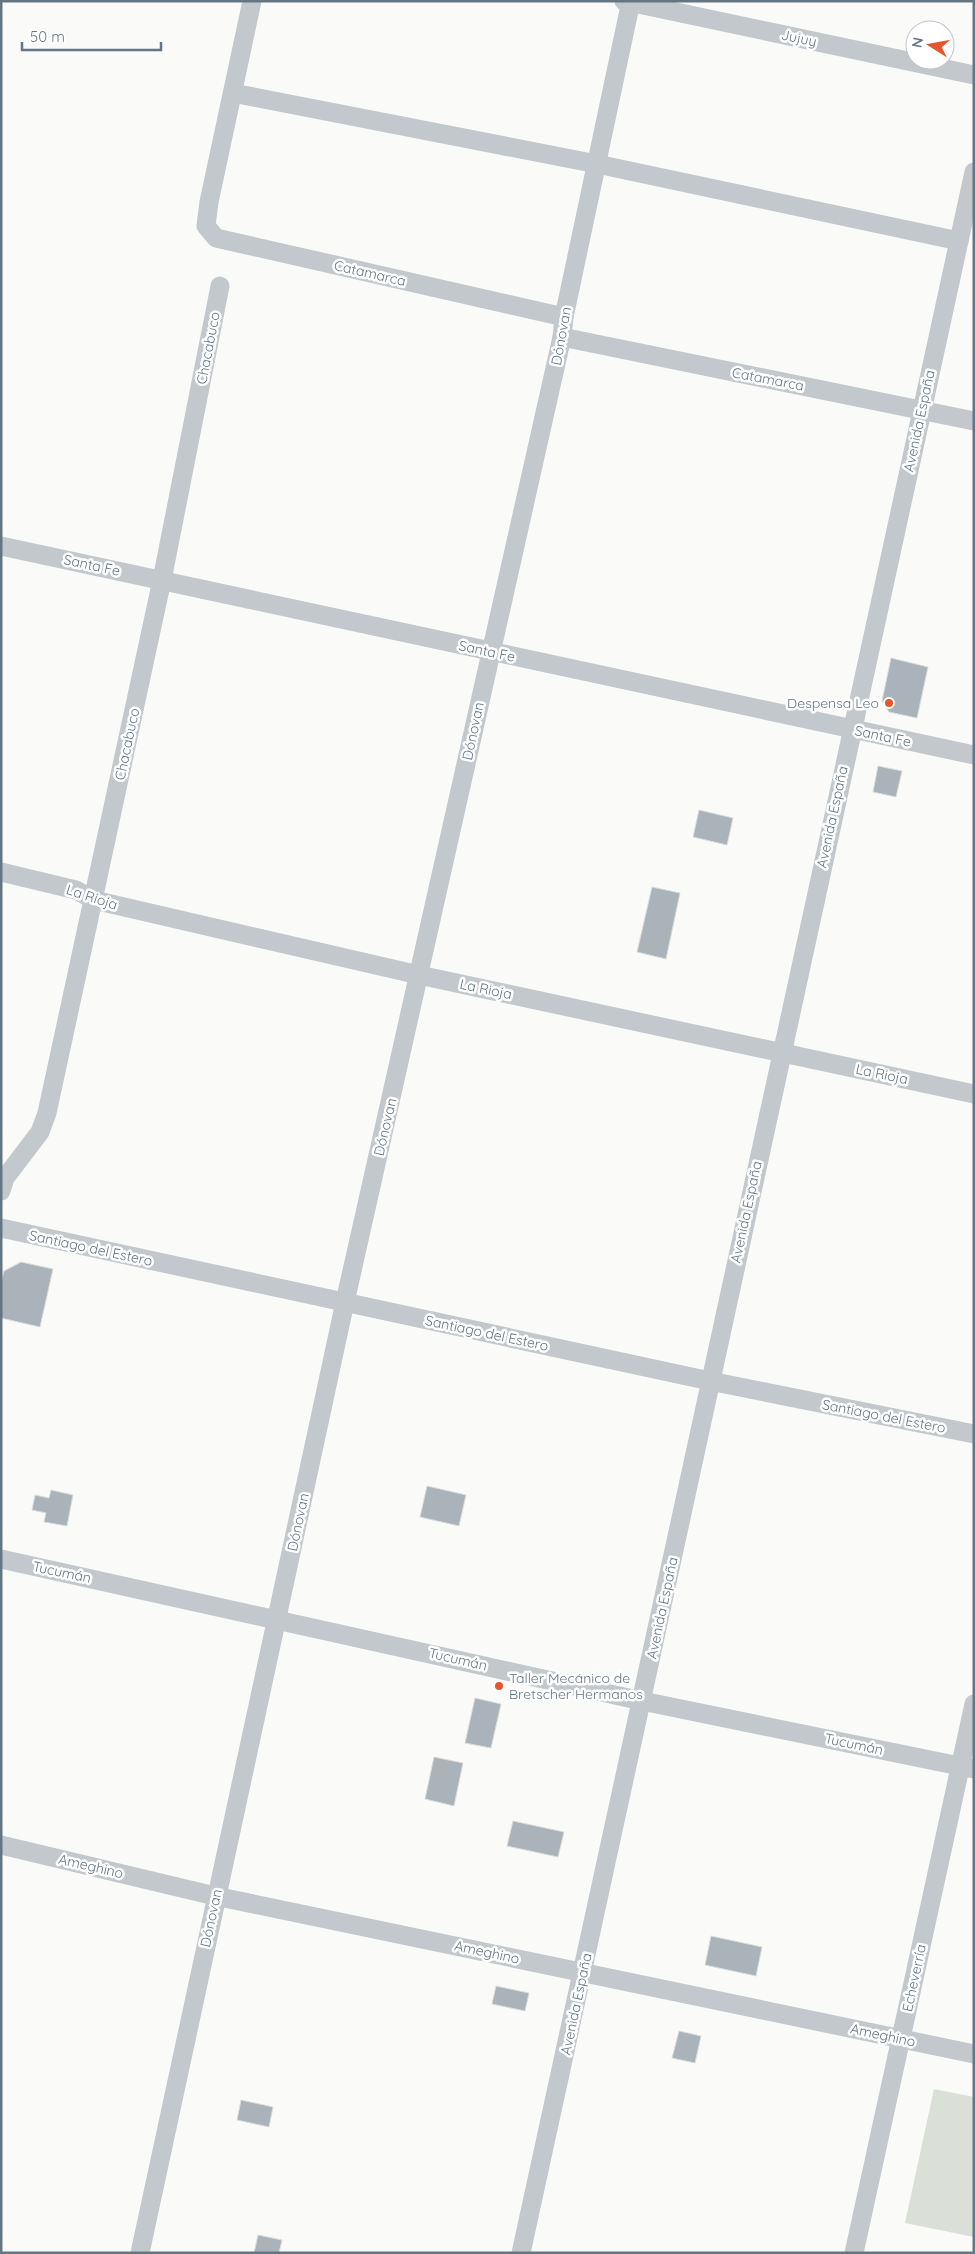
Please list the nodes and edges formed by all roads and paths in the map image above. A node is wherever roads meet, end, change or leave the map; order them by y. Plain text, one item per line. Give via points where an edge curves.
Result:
1 (252, 1) edge
2 (628, 2) edge
3 (974, 75) edge
4 (233, 93) junction
5 (597, 164) junction
6 (974, 172) edge
7 (959, 241) junction
8 (220, 286) dead end
9 (564, 317) junction
10 (562, 337) junction
11 (921, 410) junction
12 (974, 421) edge
13 (1, 546) edge
14 (162, 580) junction
15 (490, 651) junction
16 (852, 729) junction
17 (974, 755) edge
18 (1, 872) edge
19 (94, 900) junction
20 (419, 975) junction
21 (781, 1053) junction
22 (974, 1094) edge
23 (1, 1191) edge
24 (1, 1228) edge
25 (344, 1302) junction
26 (710, 1381) junction
27 (974, 1434) edge
28 (1, 1559) edge
29 (278, 1618) junction
30 (642, 1701) junction
31 (974, 1704) edge
32 (967, 1768) edge
33 (1, 1845) edge
34 (216, 1896) junction
35 (583, 1972) junction
36 (901, 2039) junction
37 (974, 2054) edge
38 (140, 2253) edge
39 (521, 2253) edge
40 (854, 2253) edge

1 - 4 street
2 - 3 street, Jujuy
2 - 5 street, Dónovan
4 - 5 street
4 - 9 street, Catamarca via 206,226 216,238
5 - 7 street
5 - 9 street, Dónovan
6 - 7 street, Avenida España
7 - 11 street, Avenida España
8 - 14 street, Chacabuco
9 - 10 street, Dónovan
10 - 11 street, Catamarca
10 - 15 street, Dónovan
11 - 12 street, Catamarca
11 - 16 street, Avenida España
13 - 14 street, Santa Fe
14 - 15 street, Santa Fe
14 - 19 street, Chacabuco
15 - 16 street, Santa Fe
15 - 20 street, Dónovan
16 - 17 street, Santa Fe
16 - 21 street, Avenida España
18 - 19 street, La Rioja via 76,890
19 - 20 street, La Rioja
19 - 23 street, Chacabuco via 47,1113 40,1132 5,1178
20 - 21 street, La Rioja
20 - 25 street, Dónovan
21 - 22 street, La Rioja
21 - 26 street, Avenida España
24 - 25 street, Santiago del Estero
25 - 26 street, Santiago del Estero
25 - 29 street, Dónovan
26 - 27 street, Santiago del Estero
26 - 30 street, Avenida España
28 - 29 street, Tucumán
29 - 30 street, Tucumán
29 - 34 street, Dónovan
30 - 32 street, Tucumán
30 - 35 street, Avenida España
31 - 32 street, Echeverría
32 - 36 street, Echeverría
33 - 34 street, Ameghino
34 - 35 street, Ameghino
34 - 38 street, Dónovan
35 - 36 street, Ameghino
35 - 39 street, Avenida España
36 - 37 street, Ameghino
36 - 40 street, Echeverría

